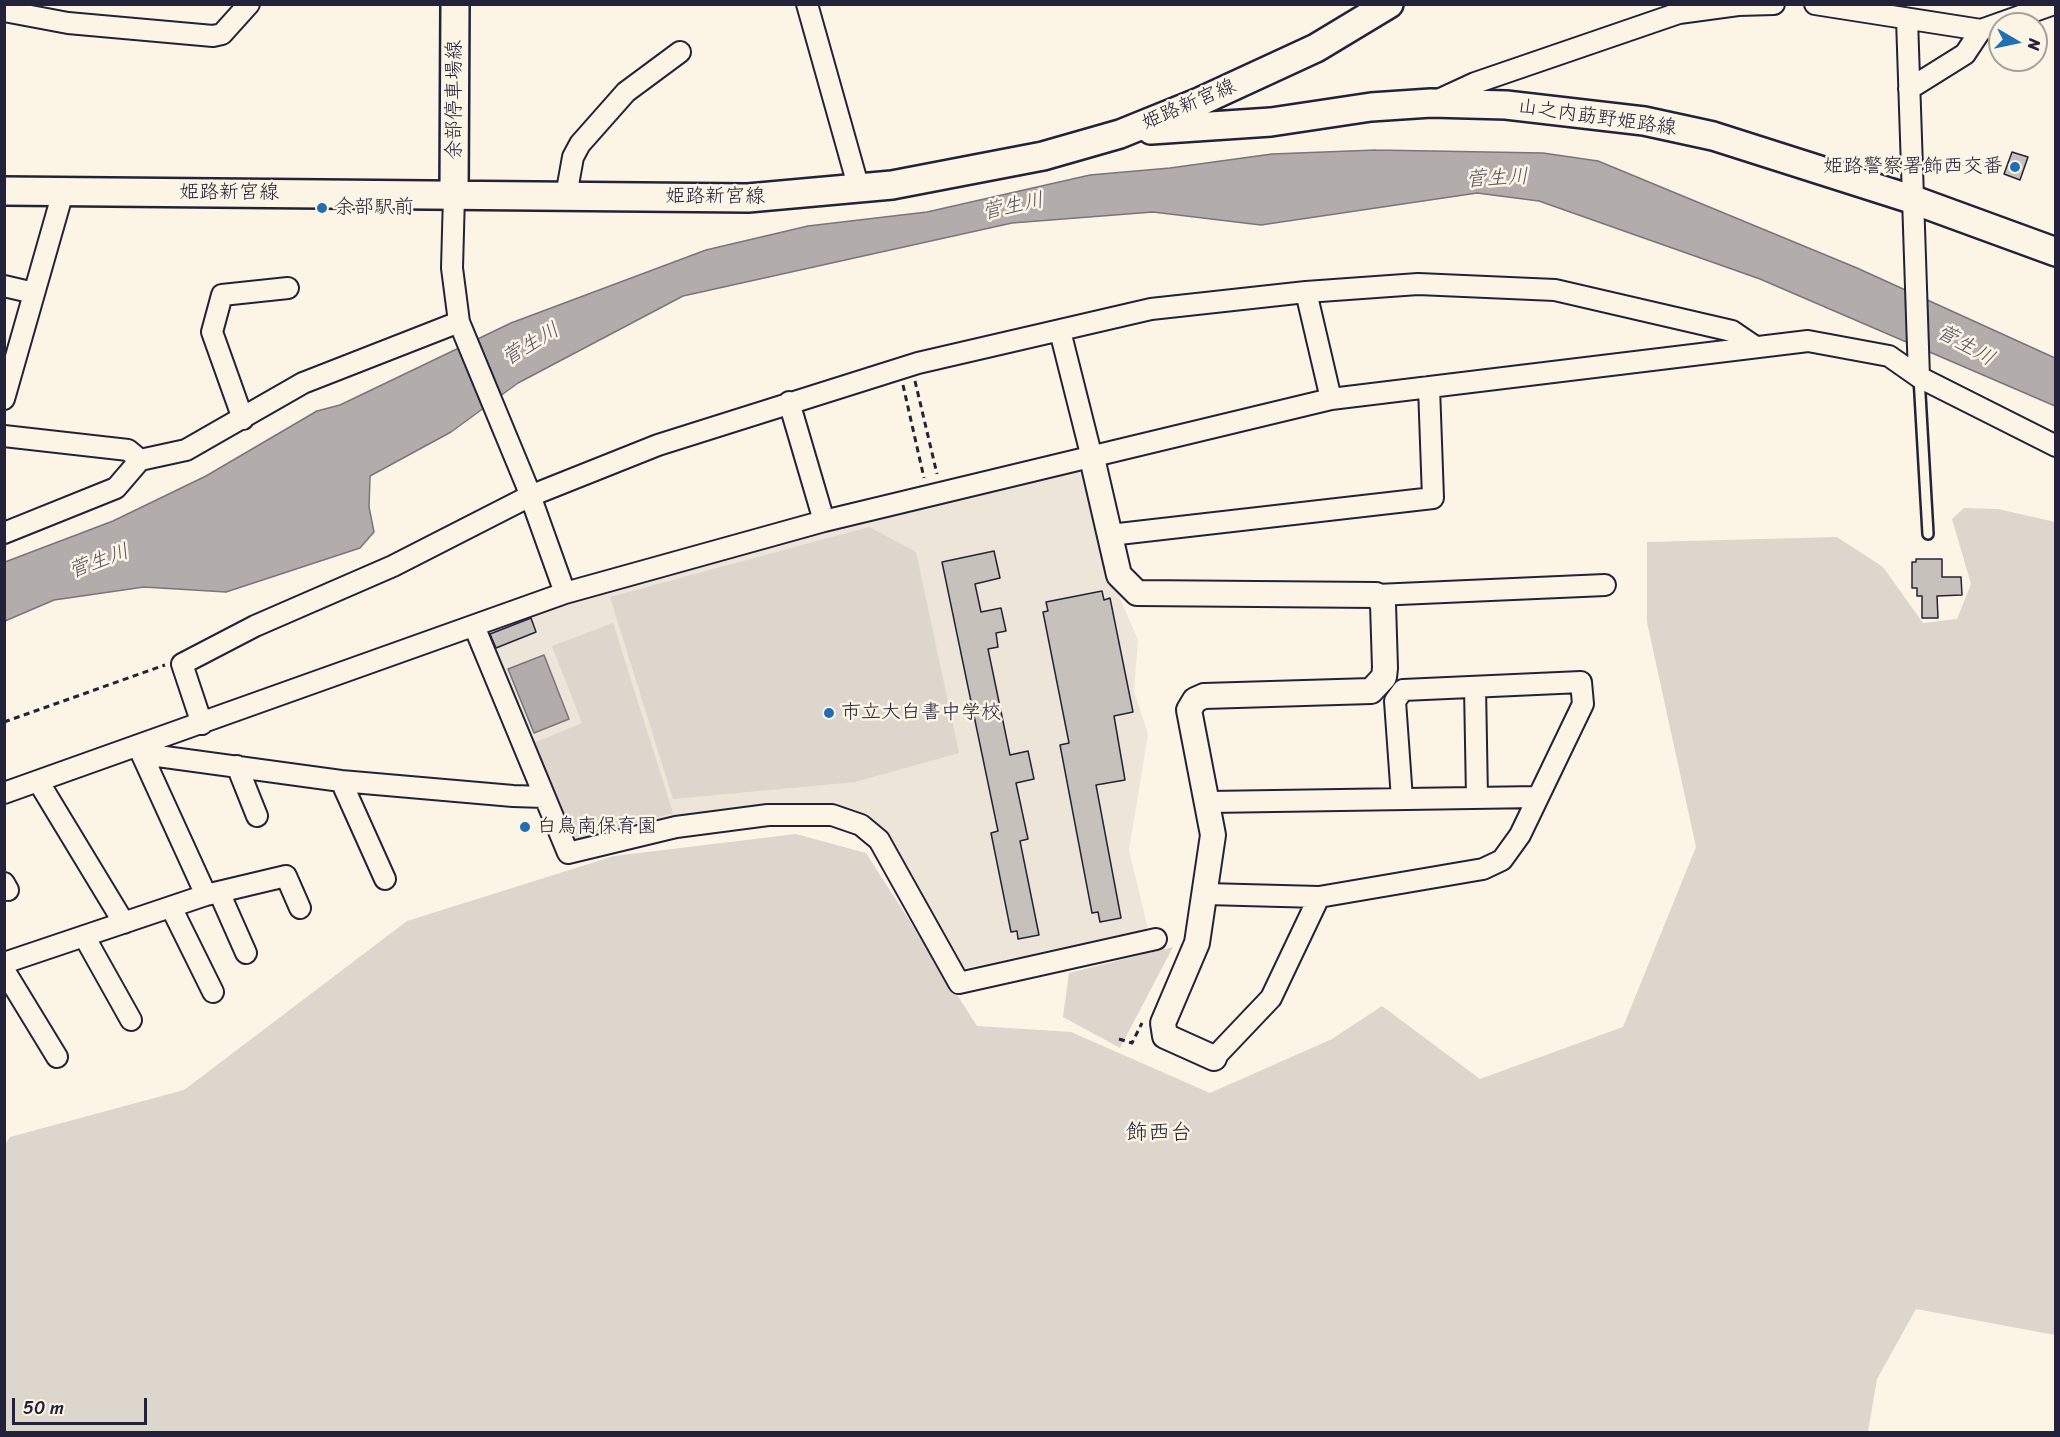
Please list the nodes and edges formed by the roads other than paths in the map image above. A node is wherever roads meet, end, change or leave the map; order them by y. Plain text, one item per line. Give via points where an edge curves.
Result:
1 (249, 4) edge
2 (455, 4) edge
3 (1389, 4) edge
4 (1774, 4) edge
5 (1815, 4) edge
6 (2054, 4) edge
7 (809, 5) edge
8 (1874, 9) edge
9 (4, 11) edge
10 (1907, 19) junction
11 (1981, 30) junction
12 (680, 52) dead end
13 (1246, 81) junction
14 (1909, 89) junction
15 (1431, 103) junction
16 (1236, 124) junction
17 (1120, 134) junction
18 (859, 189) junction
19 (4, 191) edge
20 (63, 192) junction
21 (454, 195) junction
22 (566, 196) junction
23 (1912, 205) junction
24 (2055, 252) edge
25 (4, 286) edge
26 (288, 288) dead end
27 (1306, 292) junction
28 (34, 293) junction
29 (461, 327) junction
30 (1060, 331) junction
31 (1754, 346) junction
32 (11, 349) edge
33 (1919, 369) junction
34 (1429, 387) junction
35 (4, 399) edge
36 (1331, 399) junction
37 (789, 402) junction
38 (243, 419) junction
39 (4, 436) edge
40 (2055, 446) edge
41 (1092, 458) junction
42 (140, 460) junction
43 (528, 490) junction
44 (824, 520) junction
45 (4, 533) edge
46 (1928, 534) dead end
47 (1110, 535) junction
48 (1605, 585) dead end
49 (565, 593) junction
50 (1376, 595) junction
51 (474, 626) junction
52 (1474, 687) junction
53 (202, 724) junction
54 (140, 750) junction
55 (237, 766) junction
56 (39, 781) junction
57 (341, 781) junction
58 (4, 793) edge
59 (544, 797) junction
60 (1539, 797) junction
61 (1477, 798) junction
62 (1402, 800) junction
63 (1209, 802) junction
64 (257, 816) dead end
65 (385, 879) dead end
66 (212, 893) junction
67 (1206, 894) junction
68 (1319, 897) junction
69 (171, 907) junction
70 (300, 908) dead end
71 (124, 923) junction
72 (84, 936) junction
73 (1156, 939) dead end
74 (246, 953) dead end
75 (4, 963) edge
76 (4, 970) edge
77 (213, 992) dead end
78 (131, 1020) dead end
79 (57, 1057) dead end
80 (1214, 1058) joint

1 - 9 street via 222,34 213,36 68,23
2 - 21 main road, 余部停車場線
3 - 13 main road, 姫路新宮線 via 1316,48
4 - 15 street via 1679,12 1475,82
5 - 8 street
6 - 11 street
7 - 18 street via 829,91
8 - 10 street
10 - 11 street
10 - 14 street
11 - 14 street via 1965,54
12 - 22 street via 626,92 580,144 573,158
13 - 16 main road via 1233,101
13 - 17 main road, 姫路新宮線
14 - 23 street
15 - 16 main road, 山之内莇野姫路線
15 - 23 main road, 山之内莇野姫路線 via 1506,105 1644,121 1713,136
16 - 17 main road, 山之内莇野姫路線
17 - 18 main road, 姫路新宮線 via 979,170
18 - 22 main road, 姫路新宮線 via 748,198
19 - 20 main road, 姫路新宮線
20 - 21 main road, 姫路新宮線
20 - 28 street
21 - 22 main road, 姫路新宮線
21 - 29 street via 452,268
23 - 24 main road, 山之内莇野姫路線
23 - 33 street
25 - 28 street
26 - 38 street via 222,295 212,332
27 - 30 street via 1151,309
27 - 31 street via 1418,284 1555,290 1732,331
27 - 36 street
28 - 32 street
29 - 38 street via 303,382
29 - 43 street
30 - 37 street via 905,367
30 - 41 street
31 - 33 street via 1808,341 1889,356
31 - 34 street
32 - 35 street
33 - 40 street
33 - 46 lane
34 - 36 street
34 - 47 street via 1433,498
36 - 41 street
37 - 43 street
37 - 44 street
38 - 42 street via 186,450
39 - 42 street via 129,450
41 - 44 street
41 - 47 street
42 - 45 street via 116,488
43 - 49 street
43 - 53 street via 393,567 255,626 182,664
44 - 49 street
47 - 50 street via 1119,574 1137,592
48 - 50 street
49 - 51 street
50 - 63 street via 1383,604 1385,668 1371,692 1204,696 1195,700 1190,722
51 - 53 street
51 - 59 street
52 - 60 street via 1581,682 1583,704
52 - 61 street
52 - 62 street via 1403,690 1395,701
53 - 54 street
54 - 55 street
54 - 56 street
54 - 66 street
55 - 57 street
55 - 64 street
56 - 58 street
56 - 71 street
57 - 59 street
57 - 65 street
59 - 73 street via 568,853 676,827 768,815 832,815 861,825 879,840 959,983
60 - 61 street
60 - 68 street via 1520,836 1502,860 1483,868
61 - 62 street
62 - 63 street
63 - 67 street via 1213,835
66 - 69 street
66 - 70 street via 286,876
66 - 74 street
67 - 68 street
67 - 80 street via 1197,943 1163,1023 1165,1036
68 - 80 street via 1271,998
69 - 71 street
69 - 77 street
71 - 72 street
72 - 75 street
72 - 78 street
76 - 79 street

